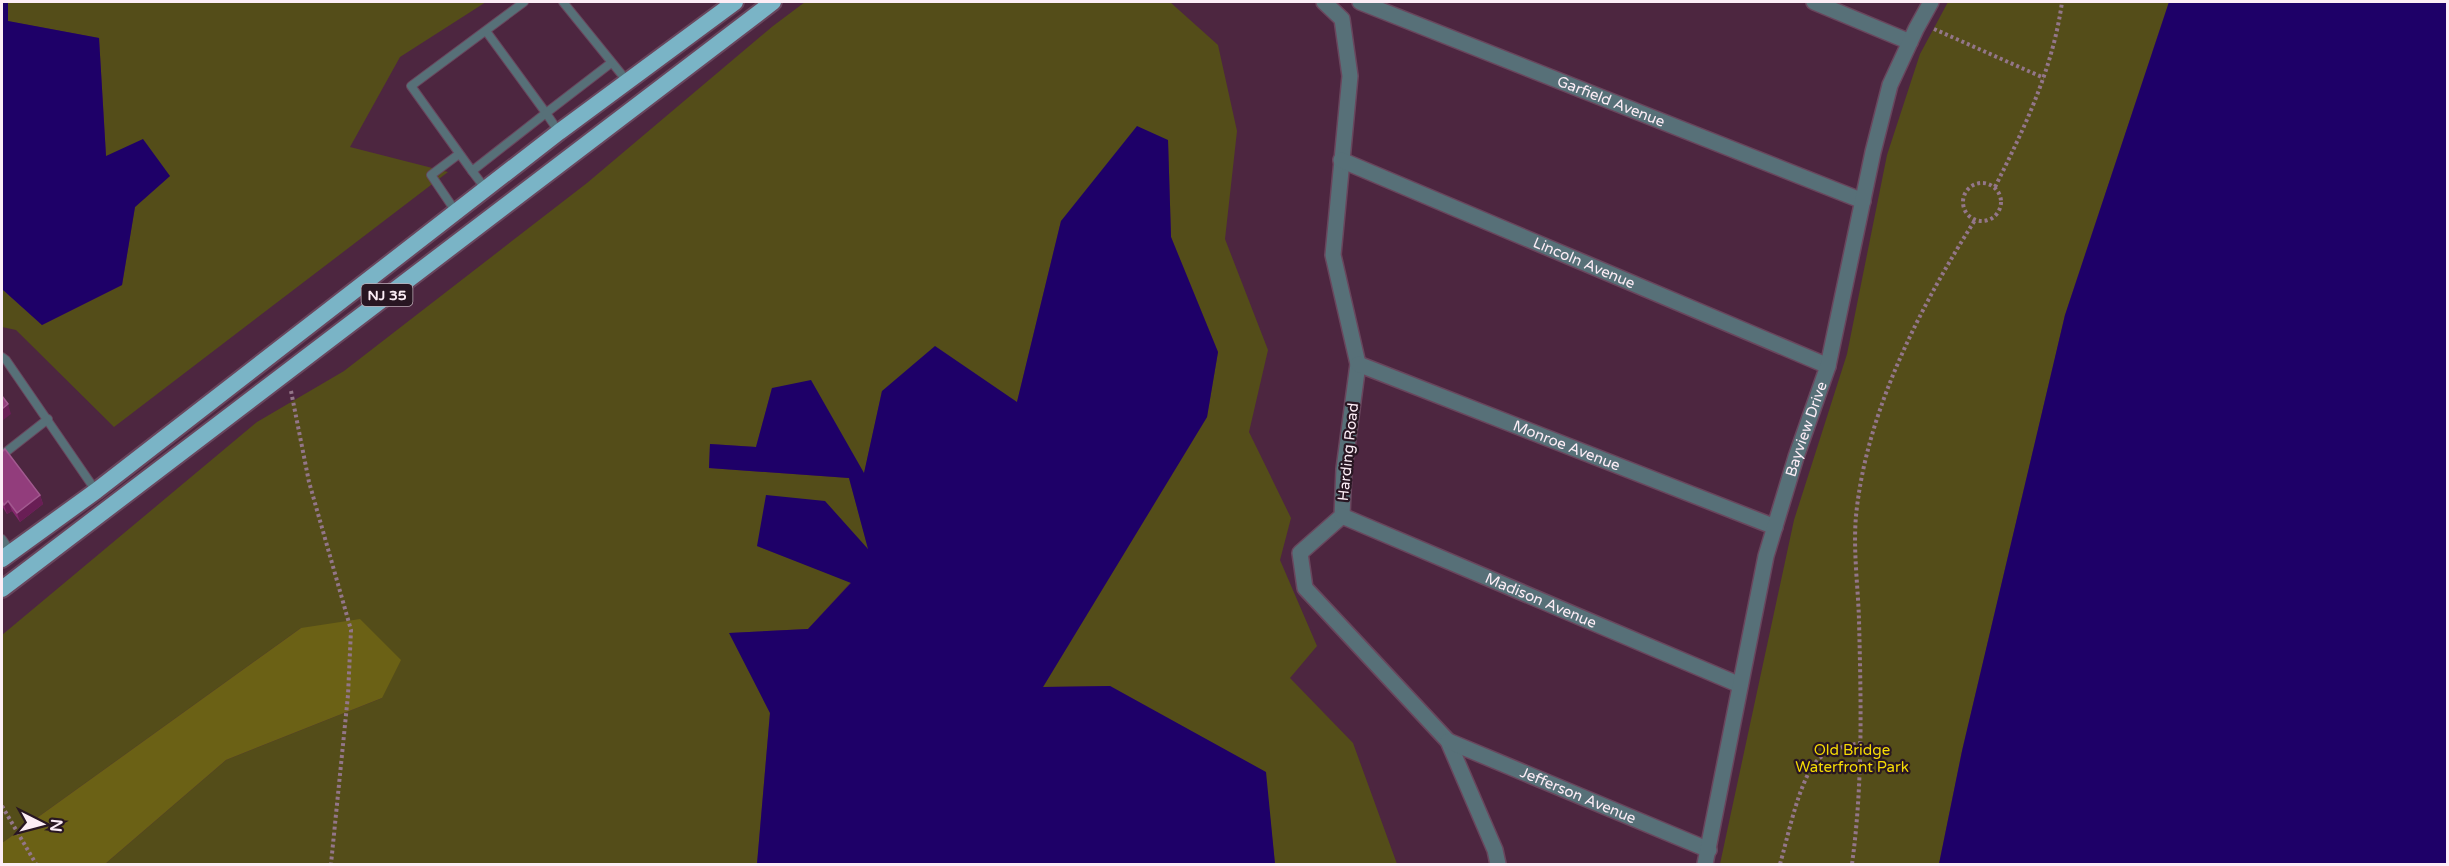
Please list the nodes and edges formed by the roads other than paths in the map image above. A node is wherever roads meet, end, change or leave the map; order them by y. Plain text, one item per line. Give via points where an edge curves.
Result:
1 (524, 2) edge
2 (563, 2) edge
3 (735, 2) edge
4 (773, 2) edge
5 (1324, 2) edge
6 (1360, 2) edge
7 (1814, 2) edge
8 (1931, 2) edge
9 (486, 31) junction
10 (1910, 42) junction
11 (611, 63) junction
12 (627, 81) junction
13 (546, 113) junction
14 (559, 132) junction
15 (459, 153) junction
16 (1341, 160) junction
17 (472, 171) junction
18 (486, 190) junction
19 (1863, 201) junction
20 (457, 213) junction
21 (2, 357) edge
22 (1358, 364) junction
23 (1828, 366) junction
24 (48, 419) junction
25 (2, 455) edge
26 (96, 491) junction
27 (1342, 516) junction
28 (1775, 527) junction
29 (5, 550) edge
30 (2, 589) edge
31 (1740, 685) junction
32 (1448, 741) junction
33 (1707, 857) edge
34 (1498, 864) edge

1 - 9 lane
2 - 11 lane
3 - 12 highway, NJ 35
4 - 30 highway, NJ 35
5 - 16 street, Harding Road via 1342,19 1350,76
6 - 19 street, Garfield Avenue
7 - 10 street
8 - 10 street, Bayview Drive
9 - 13 lane
9 - 15 lane via 411,86
10 - 19 street, Bayview Drive via 1890,86
11 - 12 lane
11 - 13 lane
12 - 14 highway, NJ 35
13 - 14 lane
13 - 17 lane
14 - 18 highway, NJ 35
15 - 17 lane
15 - 20 lane via 431,175
16 - 22 street, Harding Road via 1333,255
16 - 23 street, Lincoln Avenue
17 - 18 lane
18 - 20 highway, NJ 35
19 - 23 street, Bayview Drive
20 - 26 highway, NJ 35
21 - 24 lane
22 - 27 street, Harding Road
22 - 28 street, Monroe Avenue
23 - 28 street, Bayview Drive
24 - 25 lane
24 - 26 lane
26 - 29 highway, NJ 35
27 - 31 street, Madison Avenue
27 - 32 street, Harding Road via 1300,553 1305,588
28 - 31 street, Bayview Drive
31 - 33 street, Bayview Drive
32 - 33 street, Jefferson Avenue
32 - 34 street, Harding Road

